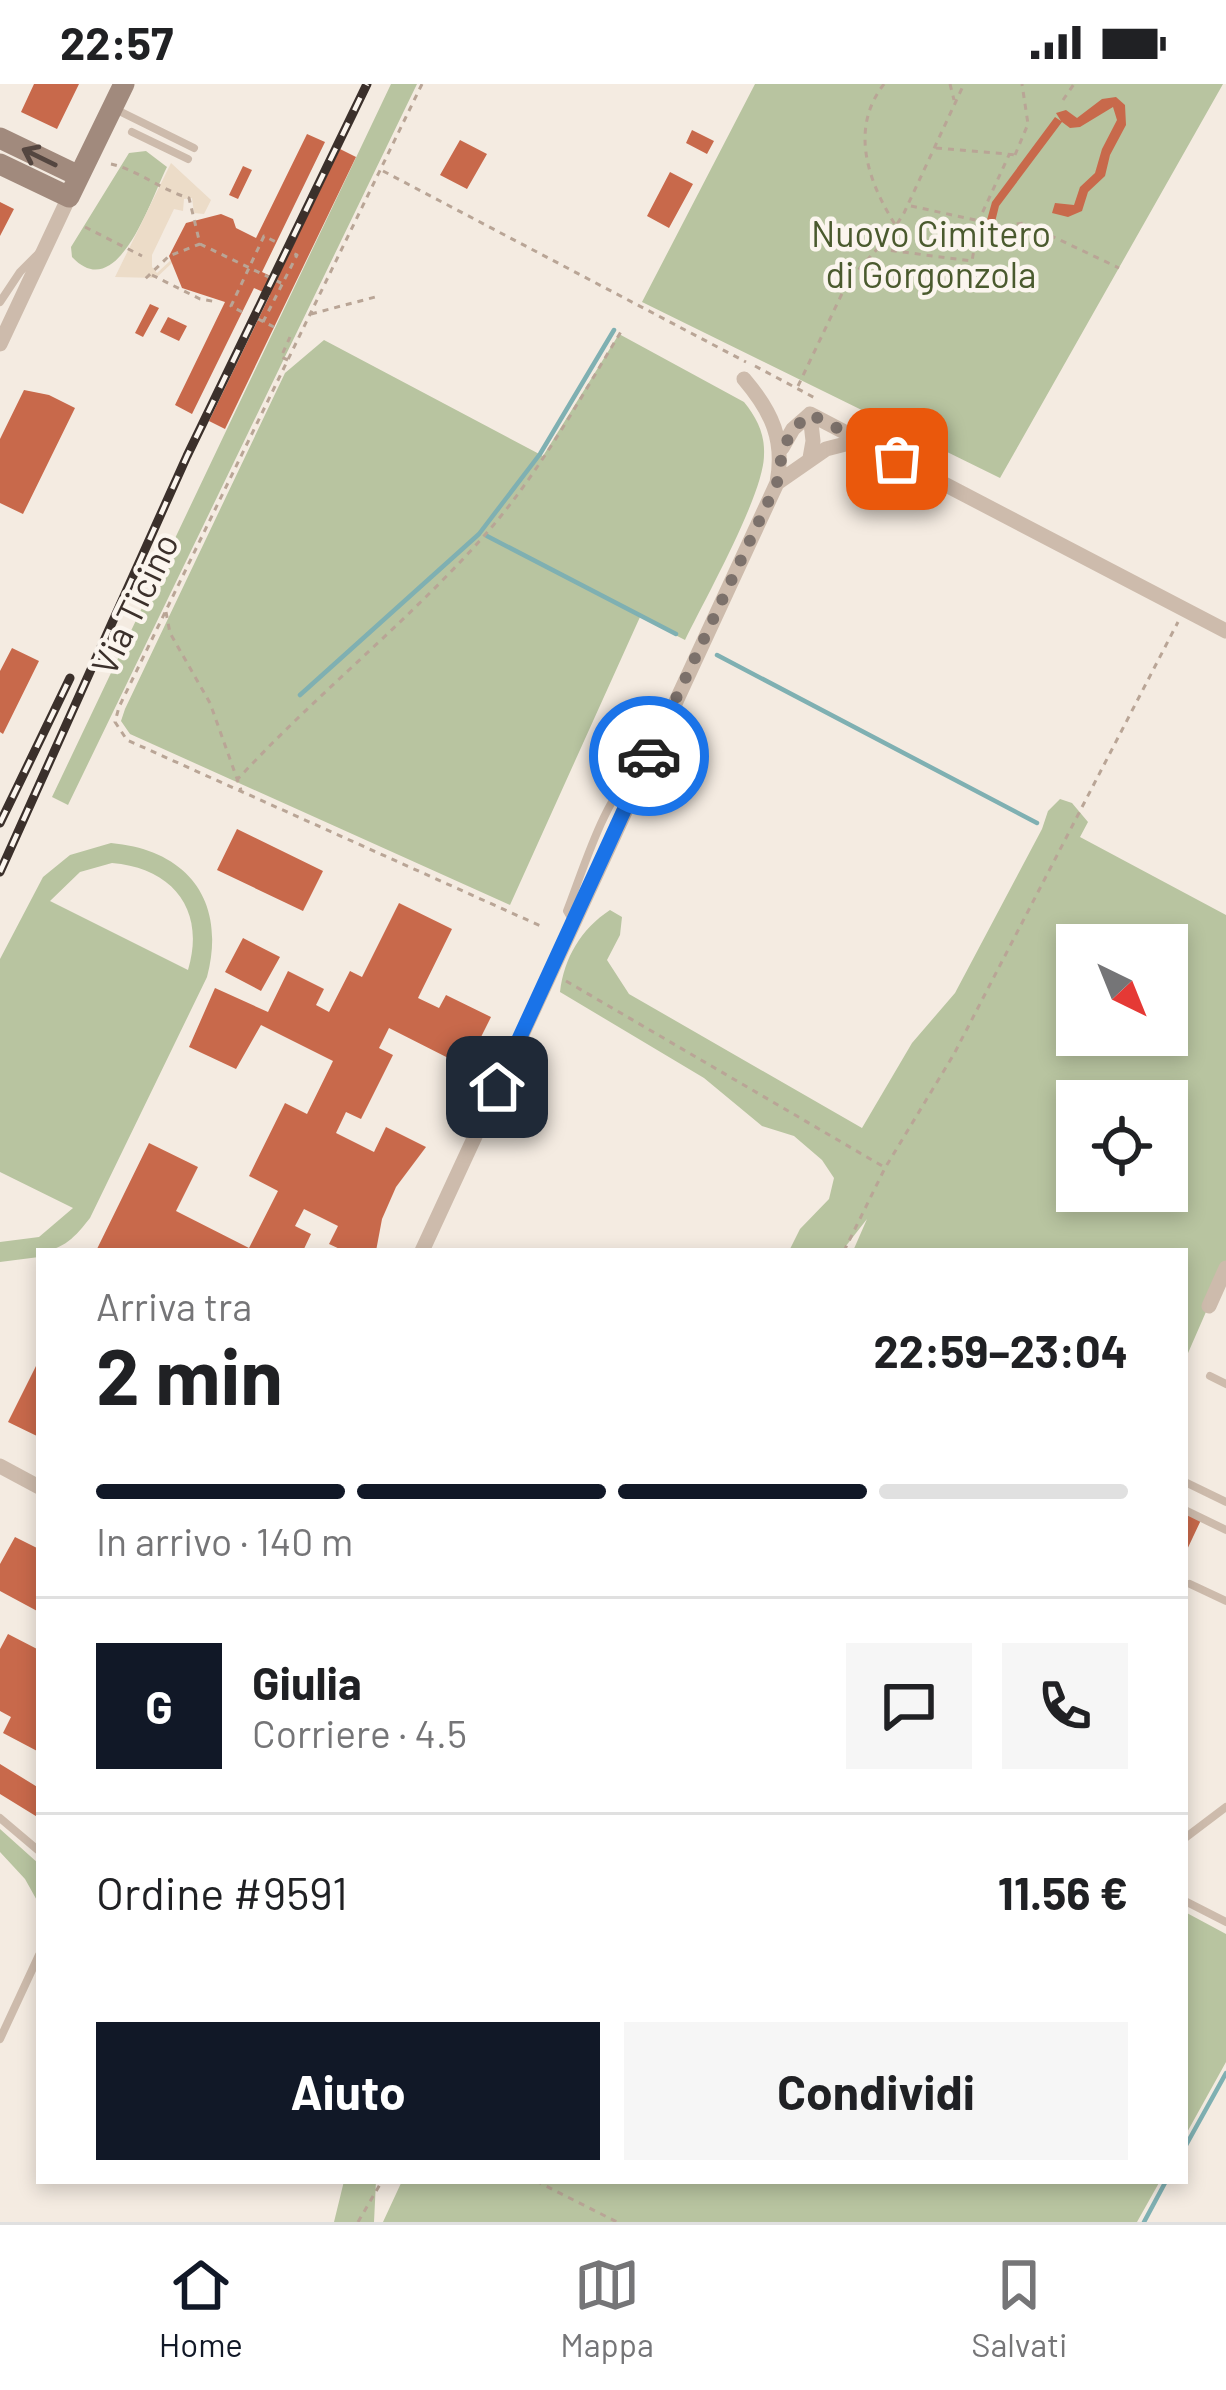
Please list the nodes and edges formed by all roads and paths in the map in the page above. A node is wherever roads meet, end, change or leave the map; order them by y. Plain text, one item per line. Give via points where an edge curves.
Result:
1 (124, 84) edge
2 (422, 84) edge
3 (884, 84) edge
4 (950, 84) edge
5 (964, 84) edge
6 (1022, 84) edge
7 (1074, 84) edge
8 (1063, 100) dead end
9 (955, 104) junction
10 (113, 108) junction
11 (132, 132) dead end
12 (0, 138) edge
13 (194, 148) dead end
14 (936, 148) junction
15 (1014, 155) junction
16 (188, 159) dead end
17 (0, 164) edge
18 (110, 164) dead end
19 (381, 170) junction
20 (79, 176) junction
21 (68, 197) junction
22 (908, 206) junction
23 (979, 220) junction
24 (85, 227) dead end
25 (896, 227) junction
26 (277, 242) dead end
27 (200, 244) junction
28 (876, 249) junction
29 (290, 252) dead end
30 (42, 254) junction
31 (142, 256) dead end
32 (250, 268) junction
33 (1119, 268) dead end
34 (150, 274) junction
35 (145, 279) dead end
36 (283, 284) junction
37 (379, 296) dead end
38 (0, 302) edge
39 (217, 302) dead end
40 (242, 312) dead end
41 (311, 314) junction
42 (274, 327) dead end
43 (622, 330) dead end
44 (290, 338) dead end
45 (0, 344) edge
46 (288, 360) junction
47 (744, 379) dead end
48 (797, 388) junction
49 (814, 406) junction
50 (861, 440) junction
51 (781, 450) junction
52 (810, 458) junction
53 (777, 483) junction
54 (1185, 609) junction
55 (166, 610) junction
56 (1226, 631) edge
57 (236, 781) junction
58 (242, 791) junction
59 (544, 927) dead end
60 (550, 972) junction
61 (886, 1168) junction
62 (423, 1248) edge
63 (846, 1248) edge
64 (1226, 1268) edge
65 (1209, 1306) dead end
66 (1210, 1376) dead end
67 (1226, 1384) edge
68 (0, 1466) edge
69 (1188, 1483) edge
70 (36, 1484) edge
71 (1226, 1502) edge
72 (1188, 1511) edge
73 (1226, 1530) edge
74 (1190, 1584) dead end
75 (1226, 1601) edge
76 (1226, 1807) edge
77 (0, 1818) edge
78 (1188, 1836) edge
79 (36, 1849) edge
80 (1188, 1903) edge
81 (1226, 1922) edge
82 (36, 1961) edge
83 (0, 2039) edge
84 (380, 2184) edge
85 (542, 2184) edge
86 (358, 2222) edge
87 (617, 2222) edge

1 - 10 street
2 - 19 path, Via Ticino
3 - 25 path via 865,117 865,145
4 - 9 path
5 - 9 path
6 - 15 path via 1028,124
7 - 8 path
9 - 14 path
10 - 13 lane
10 - 20 street
11 - 16 lane
20 -> 12 street
14 - 15 path
14 - 22 path
15 - 23 path
17 - 21 street
18 - 27 path via 189,198
19 - 41 path, Via Ticino
19 - 48 path
20 - 21 street
21 - 30 street
22 - 23 path
22 - 25 path
23 - 28 path via 970,262
23 - 33 path via 1024,223
24 - 31 path
25 - 28 path
26 - 32 path via 264,236
27 - 32 path
27 - 34 path
28 - 48 path via 848,281
29 - 36 path via 297,255
30 - 38 lane
30 - 45 street
32 - 36 path
32 - 40 path via 231,306
34 - 35 path
34 - 39 path
36 - 42 path via 260,321
37 - 41 path
41 - 46 path, Via Ticino
43 - 57 path via 544,457 482,538
44 - 46 path via 281,357
46 - 55 path, Via Ticino
47 - 51 street via 772,417
48 - 49 path
49 - 50 street
49 - 51 street
49 - 52 street
50 - 52 street
50 - 54 street
51 - 53 street
52 - 53 street
53 - 60 street
54 - 56 street
54 - 61 path via 954,1054
55 - 57 path
55 - 58 path, Via Ticino via 119,706 117,727 127,740
57 - 58 path
58 - 59 path, Via Ticino
60 - 61 path
60 - 62 street
61 - 63 path
64 - 65 street
66 - 67 lane
68 - 70 street
69 - 71 lane
72 - 73 lane
74 - 75 lane
76 - 78 lane
77 - 79 lane
80 - 81 lane
82 - 83 lane
84 - 86 path
85 - 87 path

